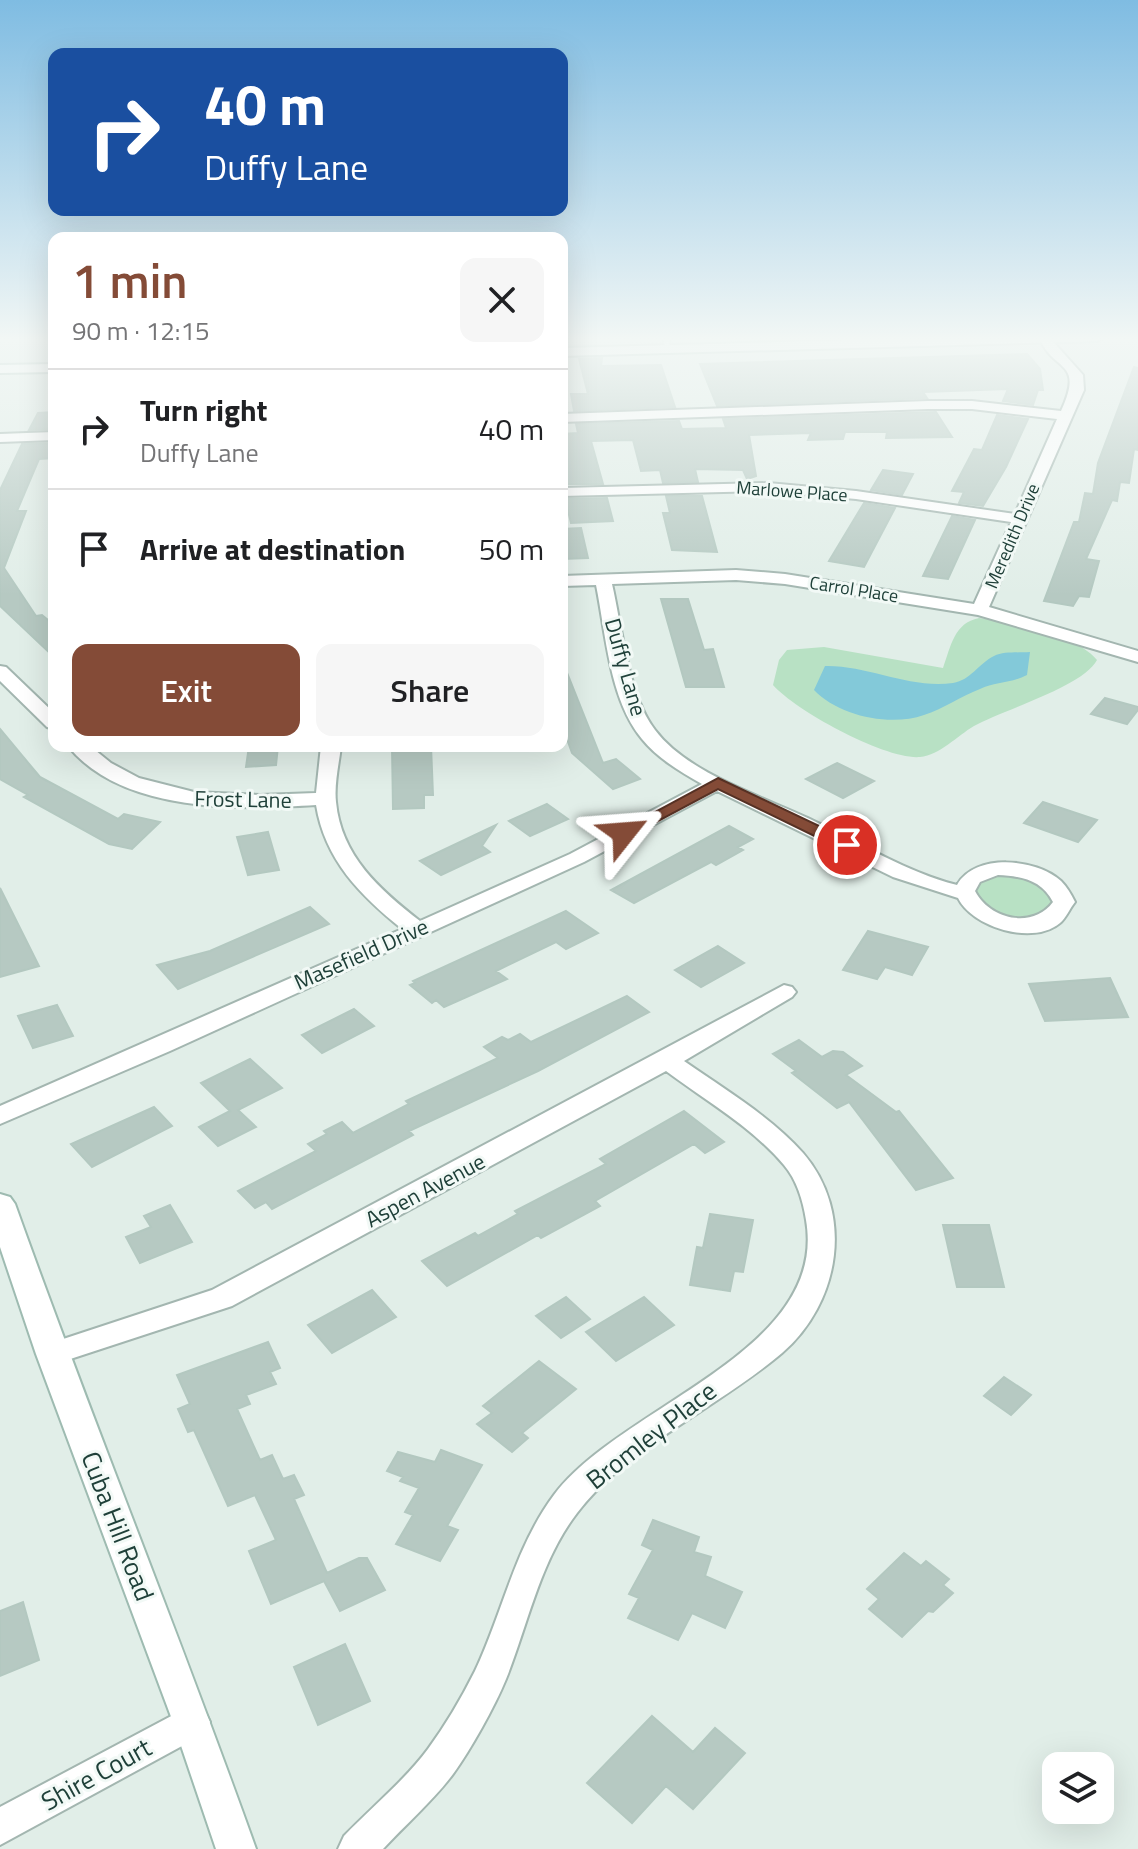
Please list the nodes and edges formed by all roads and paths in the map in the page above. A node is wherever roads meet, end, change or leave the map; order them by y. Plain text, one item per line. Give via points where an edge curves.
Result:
1 (1063, 423) edge
2 (48, 436) edge
3 (0, 438) edge
4 (568, 492) edge
5 (1021, 519) junction
6 (603, 580) junction
7 (568, 581) edge
8 (980, 610) junction
9 (1138, 657) edge
10 (0, 671) edge
11 (48, 717) edge
12 (84, 752) edge
13 (330, 752) edge
14 (718, 783) junction
15 (326, 798) junction
16 (963, 893) dead end
17 (416, 929) junction
18 (784, 992) dead end
19 (667, 1060) junction
20 (0, 1116) edge
21 (0, 1204) edge
22 (9, 1254) edge
23 (52, 1354) junction
24 (192, 1722) junction
25 (0, 1827) edge
26 (236, 1849) edge
27 (357, 1849) edge

1 - 5 street, Meredith Drive
2 - 3 street
4 - 5 street, Marlowe Place via 768,487
5 - 8 street, Meredith Drive
6 - 7 street, Carrol Place
6 - 8 street, Carrol Place via 736,575
6 - 14 street, Duffy Lane via 633,709 648,735 671,756
8 - 9 street, Carrol Place
10 - 11 street
12 - 15 street, Frost Lane via 97,765 172,796 214,801
13 - 15 street
14 - 16 street, Duffy Lane via 924,883
14 - 17 street, Masefield Drive via 577,858
15 - 17 street via 330,830 356,878
17 - 20 street, Masefield Drive
18 - 19 street, Aspen Avenue
19 - 23 street, Aspen Avenue via 222,1298
19 - 27 street, Bromley Place via 769,1134 796,1162 816,1199 823,1238 819,1272 805,1305 773,1344 615,1456 566,1503 533,1559 489,1679 440,1762
21 - 22 street, Cuba Hill Road
22 - 23 street, Cuba Hill Road
23 - 24 street, Cuba Hill Road
24 - 25 street, Shire Court
24 - 26 street, Cuba Hill Road

